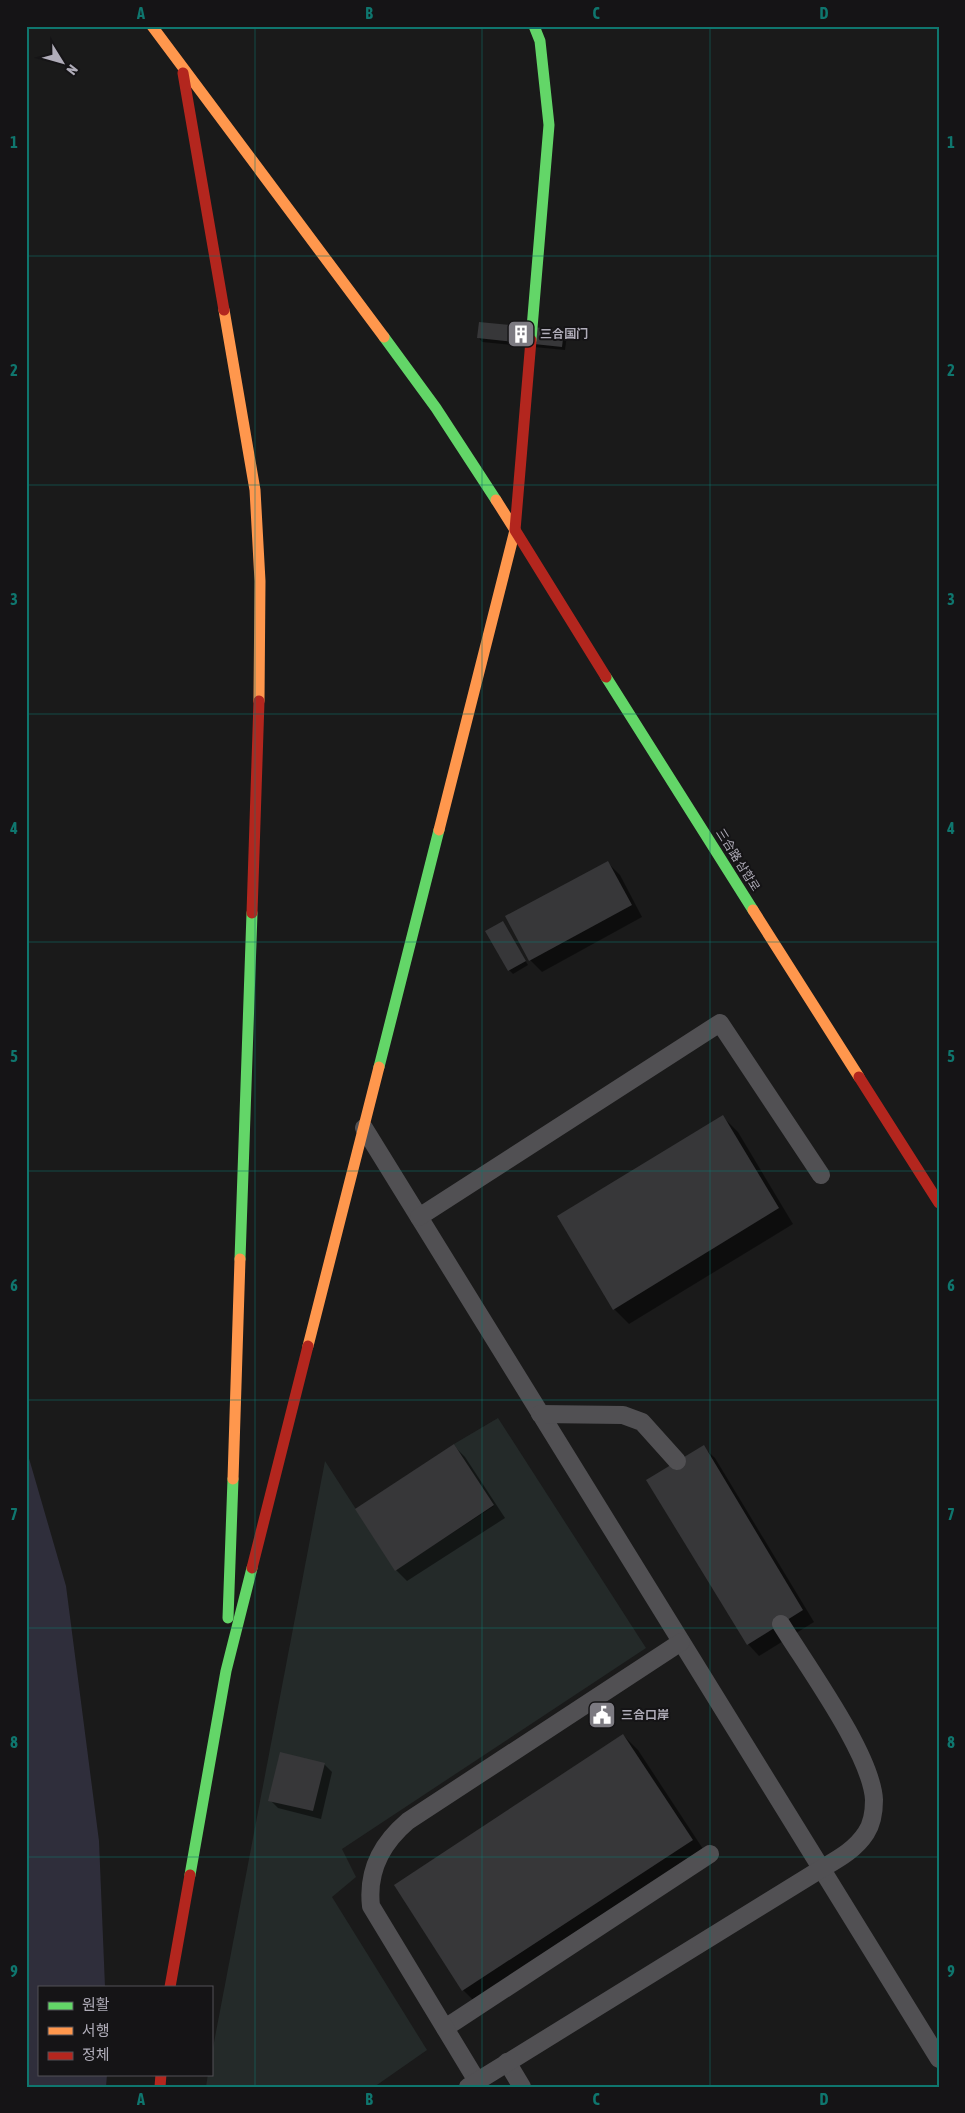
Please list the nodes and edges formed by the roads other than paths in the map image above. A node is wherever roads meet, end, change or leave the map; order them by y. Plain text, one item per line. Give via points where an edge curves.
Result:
1 (152, 26) edge
2 (534, 26) edge
3 (182, 66) junction
4 (515, 530) junction
5 (364, 1128) junction
6 (821, 1175) dead end
7 (939, 1203) edge
8 (419, 1217) junction
9 (540, 1414) junction
10 (677, 1461) dead end
11 (781, 1624) dead end
12 (681, 1642) junction
13 (226, 1671) junction
14 (710, 1854) dead end
15 (822, 1869) junction
16 (170, 1986) edge
17 (446, 2028) junction
18 (939, 2060) edge
19 (507, 2062) junction
20 (473, 2084) edge
21 (522, 2087) edge

1 - 3 main road, 三合路 삼합로
2 - 4 main road via 540,41 549,126
3 - 4 main road, 三合路 삼합로 via 431,400
3 - 13 main road via 255,490 260,581
4 - 5 main road
4 - 7 main road, 三合路 삼합로
5 - 8 lane
5 - 13 main road
6 - 8 lane via 720,1023
8 - 9 lane
9 - 10 lane via 623,1415 642,1422
9 - 12 lane
11 - 15 lane via 851,1738 867,1772 874,1799 866,1832 852,1849
12 - 15 lane
12 - 17 lane via 408,1821 380,1853 369,1888 371,1906
13 - 16 main road
14 - 17 lane
15 - 18 lane
15 - 19 lane
17 - 20 lane
19 - 20 lane
19 - 21 lane

